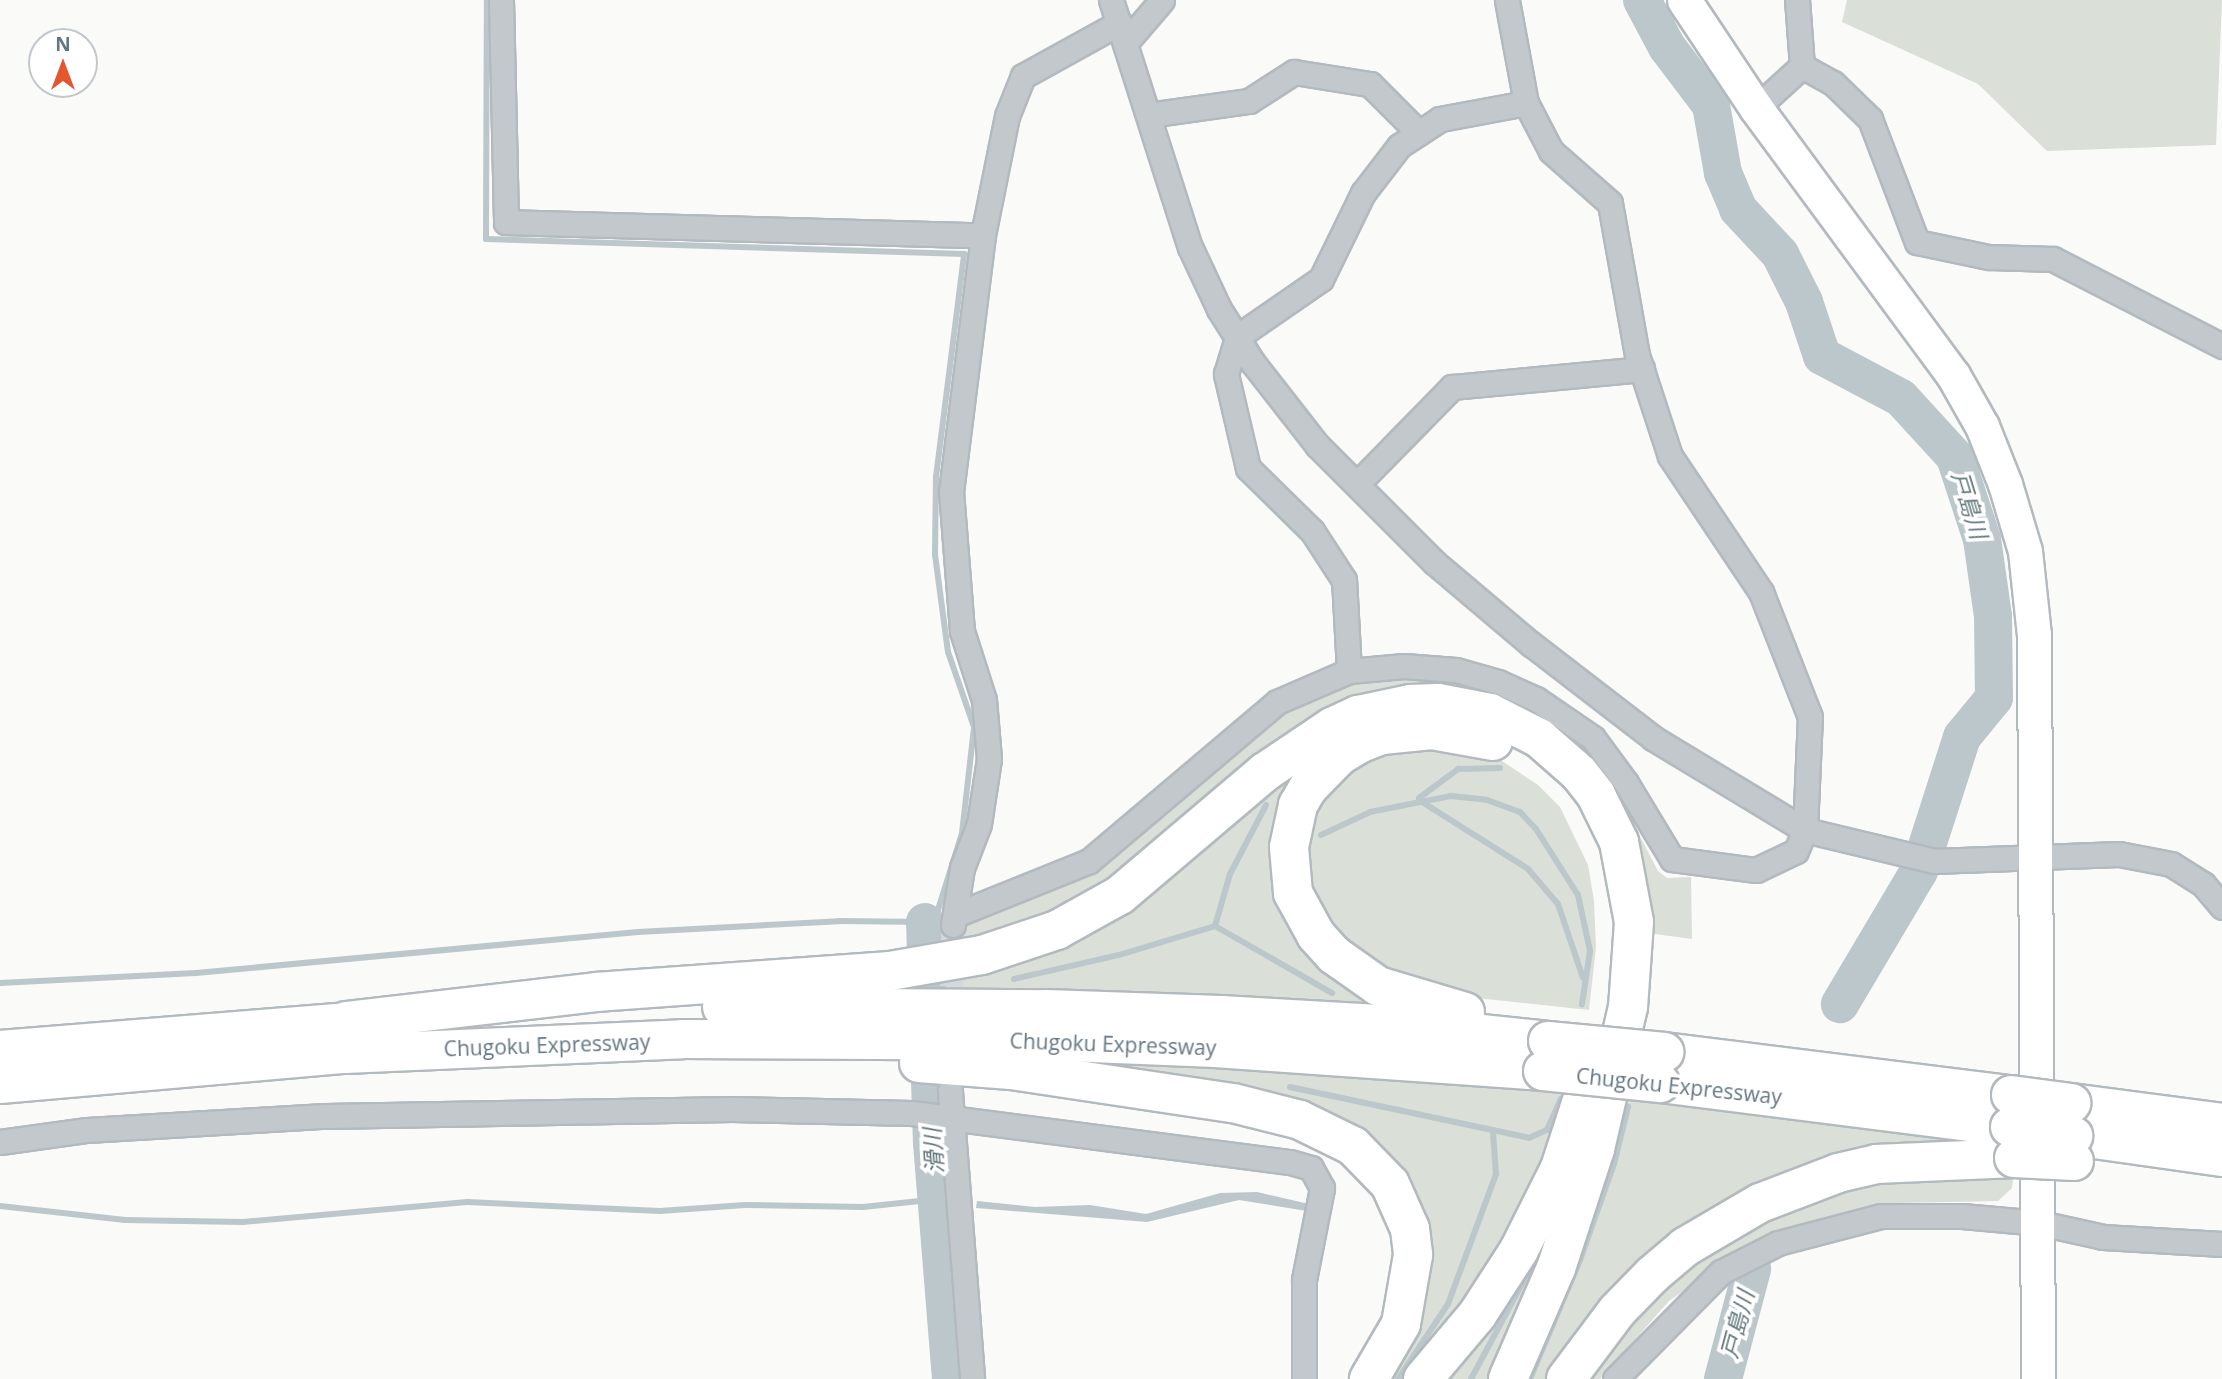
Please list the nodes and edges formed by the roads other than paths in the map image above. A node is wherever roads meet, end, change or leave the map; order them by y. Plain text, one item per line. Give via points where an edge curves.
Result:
1 (501, 0) edge
2 (1111, 0) edge
3 (1163, 0) edge
4 (1507, 0) edge
5 (1684, 0) edge
6 (1797, 0) edge
7 (1123, 32) junction
8 (1801, 66) junction
9 (1526, 103) junction
10 (1756, 108) junction
11 (1148, 115) junction
12 (1419, 133) junction
13 (983, 235) junction
14 (1237, 337) junction
15 (2222, 346) edge
16 (1642, 369) junction
17 (1357, 484) junction
18 (1349, 671) junction
19 (1805, 830) junction
20 (2037, 857) junction
21 (2222, 907) edge
22 (347, 1021) junction
23 (617, 1041) junction
24 (1548, 1046) junction
25 (0, 1050) edge
26 (1663, 1059) junction
27 (0, 1084) edge
28 (950, 1091) dead end
29 (954, 1119) junction
30 (2222, 1123) edge
31 (2012, 1127) junction
32 (2073, 1133) junction
33 (0, 1142) edge
34 (2222, 1157) edge
35 (2222, 1172) edge
36 (2040, 1223) junction
37 (2222, 1244) edge
38 (972, 1379) edge
39 (1304, 1379) edge
40 (1369, 1379) edge
41 (1423, 1379) edge
42 (1508, 1379) edge
43 (1566, 1379) edge
44 (1615, 1379) edge
45 (2038, 1379) edge

1 - 13 street via 506,222
2 - 7 street
3 - 7 street
4 - 9 street
5 - 10 street
6 - 8 street
7 - 11 street
7 - 13 street via 1023,75 1007,116
8 - 10 street
8 - 15 street via 1833,83 1870,119 1917,242 1989,257 2053,260
9 - 12 street via 1440,119
9 - 16 street via 1551,151 1611,203
10 - 20 street via 1953,375 1982,426 2005,484 2025,551 2034,635
11 - 12 street via 1249,101 1294,72 1370,84
11 - 14 street via 1190,247
12 - 14 street via 1399,146 1363,193 1321,279
13 - 18 street via 951,492 962,631 984,700 989,760 979,824 962,868 954,920 1089,861 1248,723 1277,702
14 - 17 street via 1317,445
14 - 18 street via 1226,374 1248,468 1312,531 1344,580
16 - 17 street via 1452,387
16 - 19 street via 1670,456 1761,592 1810,717
17 - 19 street via 1435,564 1531,644 1653,738
18 - 19 street via 1404,666 1456,670 1536,699 1593,738 1672,859 1756,870 1796,851
19 - 20 street via 1934,861
20 - 21 street via 2119,854 2171,864 2203,884
20 - 36 street
22 - 24 highway, Chugoku Expressway via 655,1008 1046,1009 1396,1025
22 - 25 highway, Chugoku Expressway
22 - 42 highway via 596,992 890,971 982,955 1057,930 1120,895 1265,772 1332,727 1359,715 1410,704 1438,703 1490,713 1539,738 1579,772 1596,795 1619,842 1634,922 1629,1007 1599,1137 1556,1268
23 - 24 highway, Chugoku Expressway via 1042,1041 1216,1048
23 - 27 highway, Chugoku Expressway via 345,1054
23 - 40 highway via 688,1060 813,1057 1011,1070 1233,1103 1327,1130 1375,1164 1390,1184 1410,1229 1413,1255 1408,1300 1395,1336
24 - 26 highway, Chugoku Expressway, bridge
24 - 41 highway via 1482,1016 1404,996 1354,970 1315,935 1293,893 1291,827 1308,788 1339,756 1360,743 1405,730 1457,732 1506,746 1547,775 1577,810 1598,853 1606,890 1605,998 1585,1090 1563,1157 1499,1283
26 - 31 highway, Chugoku Expressway
26 - 31 highway, Chugoku Expressway via 1950,1086
28 - 29 street
29 - 33 street via 912,1113 732,1109 325,1116 87,1130
29 - 38 street
29 - 39 street via 1311,1168 1322,1188 1304,1280
30 - 32 highway, Chugoku Expressway
31 - 32 highway, bridge
31 - 32 highway, Chugoku Expressway, bridge
31 - 43 highway via 1838,1173 1760,1203 1685,1247 1652,1275 1617,1311
32 - 34 highway, Chugoku Expressway
32 - 35 highway
36 - 37 street via 2103,1237
36 - 44 street via 1962,1216 1881,1216 1778,1243 1721,1272
36 - 45 street

